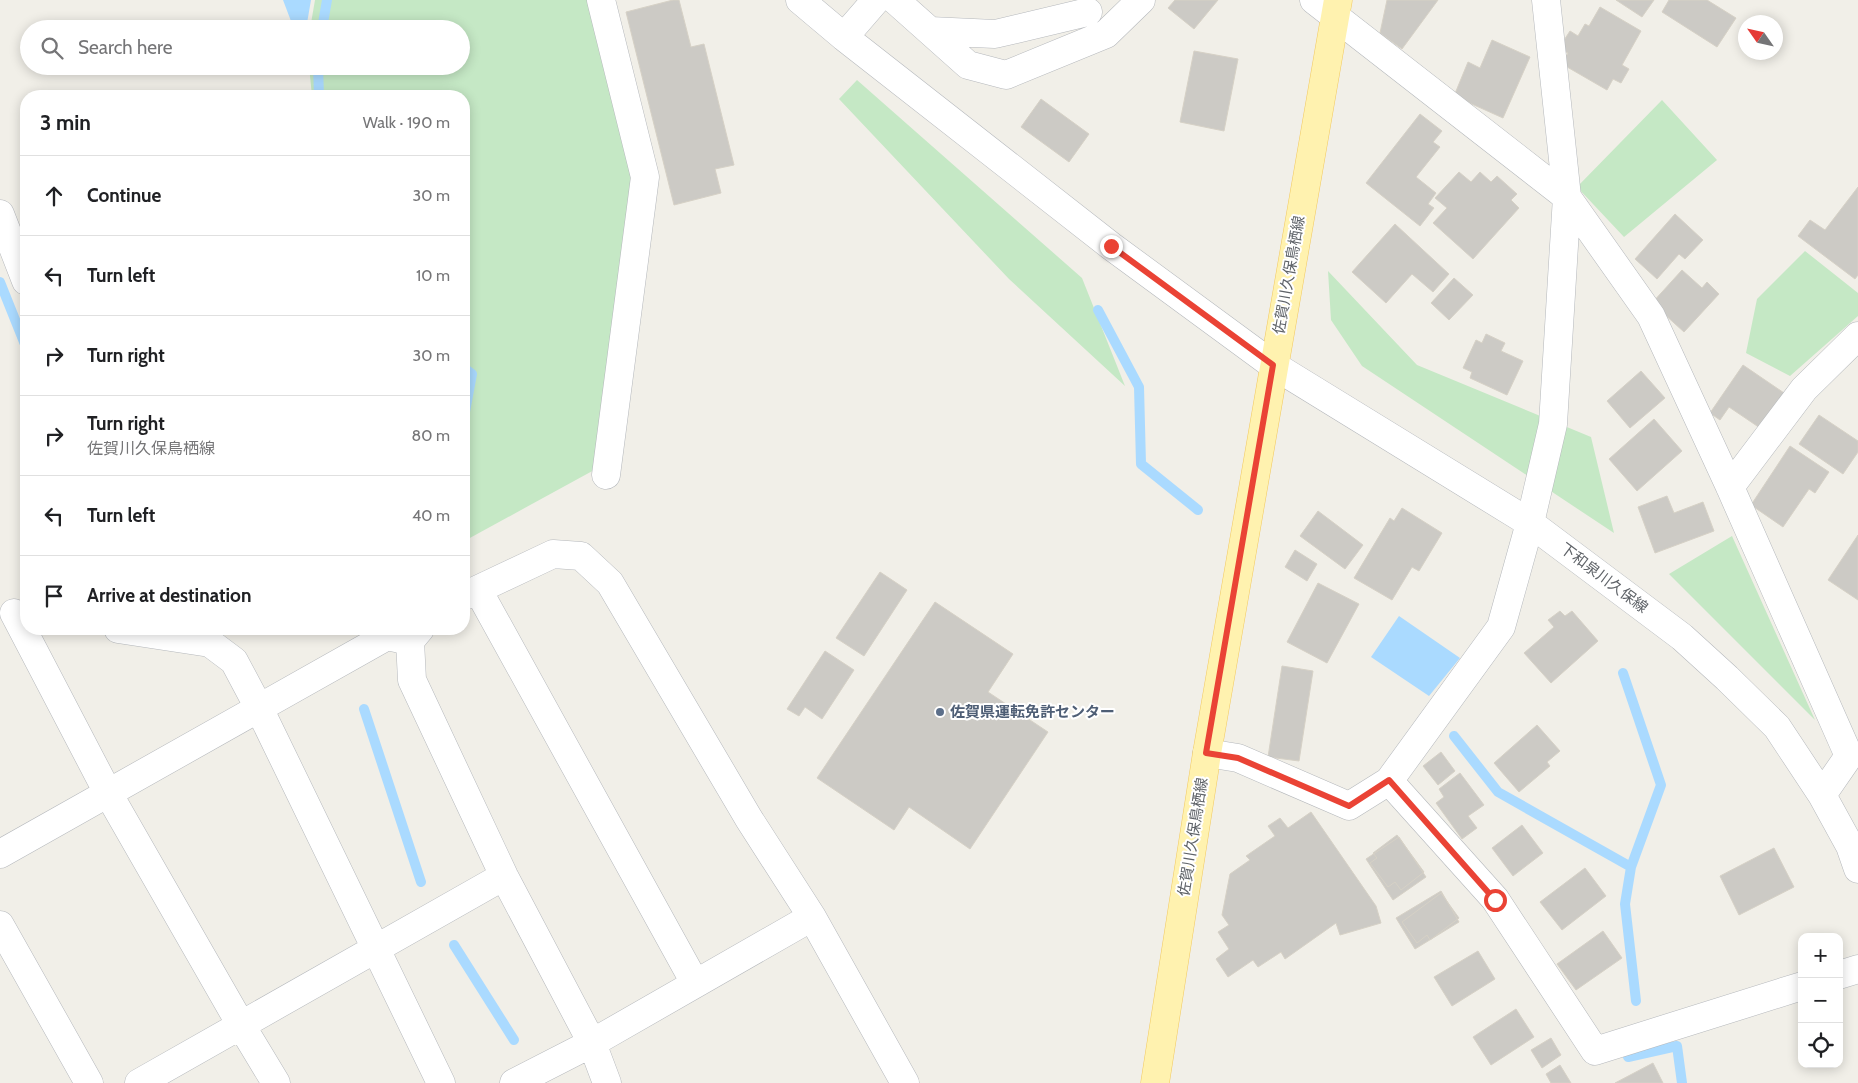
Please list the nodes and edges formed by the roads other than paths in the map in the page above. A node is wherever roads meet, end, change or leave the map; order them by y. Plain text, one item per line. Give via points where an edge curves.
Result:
1 (601, 0) edge
2 (800, 0) edge
3 (876, 0) edge
4 (895, 0) edge
5 (1141, 0) edge
6 (1314, 0) edge
7 (1546, 0) edge
8 (1083, 6) edge
9 (1337, 8) edge
10 (930, 31) junction
11 (1106, 34) junction
12 (844, 37) junction
13 (1567, 197) junction
14 (0, 214) edge
15 (20, 266) edge
16 (1858, 336) edge
17 (1273, 365) junction
18 (606, 476) dead end
19 (1730, 487) junction
20 (1530, 523) junction
21 (471, 593) edge
22 (14, 612) edge
23 (20, 624) edge
24 (26, 635) edge
25 (157, 635) edge
26 (415, 635) edge
27 (259, 708) junction
28 (1206, 753) junction
29 (1389, 780) junction
30 (108, 793) junction
31 (1822, 795) junction
32 (0, 854) edge
33 (1858, 869) edge
34 (504, 876) junction
35 (812, 917) junction
36 (0, 925) edge
37 (375, 949) junction
38 (1858, 969) edge
39 (1843, 974) edge
40 (695, 983) junction
41 (1798, 987) edge
42 (241, 1025) junction
43 (592, 1043) junction
44 (89, 1083) edge
45 (139, 1083) edge
46 (276, 1083) edge
47 (441, 1083) edge
48 (514, 1083) edge
49 (608, 1083) edge
50 (905, 1083) edge
51 (1155, 1083) edge

1 - 18 street via 645,177
2 - 12 street, 下和泉川久保線
3 - 12 street
4 - 10 street
5 - 11 street
6 - 9 street
7 - 13 street
8 - 10 street via 995,34
8 - 11 street
9 - 13 street
9 - 17 main road, 佐賀川久保鳥栖線
10 - 11 street via 968,65 1006,75
12 - 17 street, 下和泉川久保線 via 1111,246
13 - 19 street via 1651,316
13 - 20 street via 1553,424
14 - 15 street
16 - 19 street via 1804,389
17 - 20 street, 下和泉川久保線
17 - 28 main road, 佐賀川久保鳥栖線
19 - 31 street via 1849,756
20 - 29 street via 1501,627
20 - 31 street, 下和泉川久保線 via 1682,637 1727,678 1777,727
21 - 35 street via 554,554 581,556 610,583 749,819
21 - 40 street
22 - 23 street
24 - 30 street
25 - 27 street via 210,643 234,661
26 - 27 street via 387,636
26 - 34 street via 412,680
27 - 30 street
27 - 37 street
28 - 29 street via 1238,758 1349,806
28 - 51 main road, 佐賀川久保鳥栖線
29 - 41 street via 1495,900 1595,1050
30 - 32 street
30 - 42 street
31 - 33 street, 下和泉川久保線 via 1850,846
34 - 37 street
34 - 43 street
35 - 40 street
35 - 50 street
36 - 44 street
37 - 42 street
37 - 47 street
38 - 39 street
40 - 43 street
42 - 45 street
42 - 46 street
43 - 48 street
43 - 49 street

